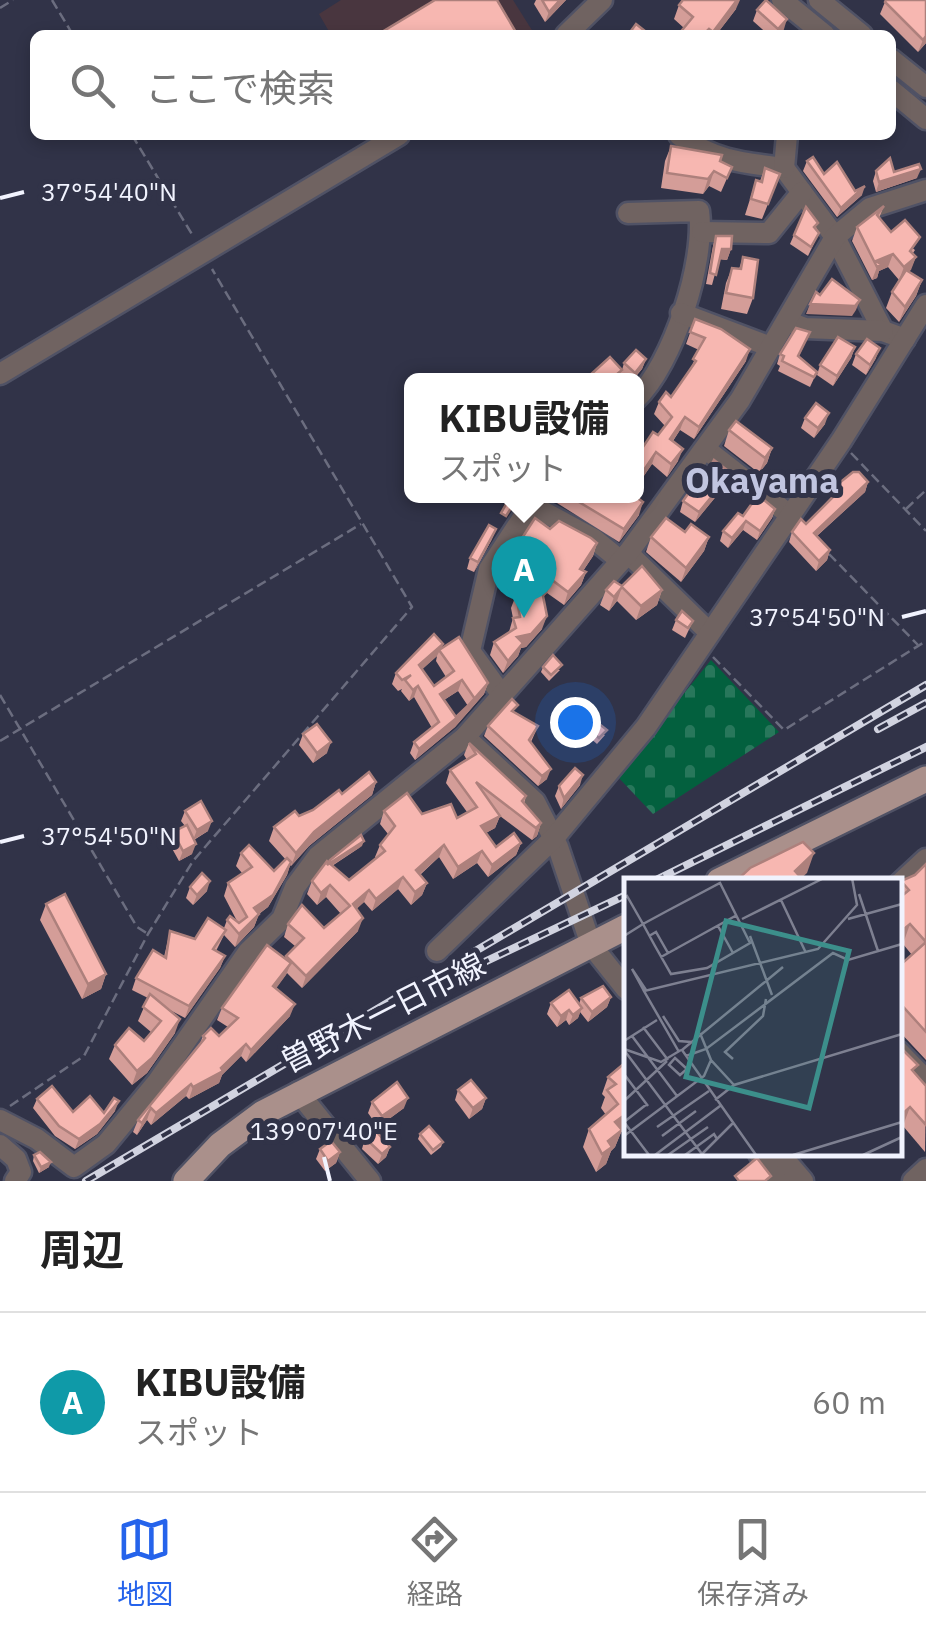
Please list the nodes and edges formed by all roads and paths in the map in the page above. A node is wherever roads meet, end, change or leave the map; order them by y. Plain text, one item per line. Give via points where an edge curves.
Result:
1 (13, 0) edge
2 (52, 0) edge
3 (602, 0) edge
4 (782, 0) edge
5 (828, 3) edge
6 (0, 8) edge
7 (69, 30) edge
8 (576, 30) edge
9 (813, 30) edge
10 (816, 30) edge
11 (857, 30) edge
12 (896, 62) edge
13 (926, 87) edge
14 (896, 94) edge
15 (926, 119) edge
16 (135, 140) edge
17 (391, 140) edge
18 (686, 140) edge
19 (787, 140) edge
20 (784, 168) junction
21 (926, 190) edge
22 (802, 192) junction
23 (628, 213) dead end
24 (702, 232) junction
25 (835, 237) junction
26 (203, 253) junction
27 (926, 305) edge
28 (681, 313) junction
29 (786, 321) junction
30 (884, 332) junction
31 (905, 340) junction
32 (771, 347) junction
33 (0, 374) edge
34 (644, 392) edge
35 (840, 441) junction
36 (706, 450) junction
37 (926, 490) edge
38 (532, 503) edge
39 (538, 503) edge
40 (905, 510) junction
41 (791, 516) junction
42 (362, 524) junction
43 (926, 532) edge
44 (830, 555) edge
45 (624, 557) junction
46 (705, 638) junction
47 (926, 642) edge
48 (919, 646) junction
49 (0, 695) edge
50 (502, 695) junction
51 (20, 729) junction
52 (465, 737) junction
53 (0, 741) edge
54 (926, 779) edge
55 (554, 838) junction
56 (926, 859) edge
57 (725, 878) edge
58 (901, 882) edge
59 (624, 929) edge
60 (148, 934) junction
61 (591, 945) junction
62 (437, 951) dead end
63 (624, 986) edge
64 (901, 1054) edge
65 (926, 1080) edge
66 (298, 1092) junction
67 (0, 1116) edge
68 (0, 1146) edge
69 (760, 1156) edge
70 (782, 1156) edge
71 (926, 1169) edge
72 (15, 1181) edge
73 (186, 1181) edge
74 (370, 1181) edge
75 (780, 1181) edge
76 (803, 1181) edge
77 (913, 1181) edge

1 - 6 path
2 - 7 path
3 - 8 street
4 - 9 street
5 - 10 street
5 - 11 street
12 - 13 street
14 - 15 street
16 - 26 path
17 - 26 street
18 - 20 street via 702,153 733,162
19 - 20 street
20 - 22 street
21 - 25 street via 870,208
22 - 24 street via 769,233
22 - 25 street
23 - 24 street via 698,211
24 - 28 street
25 - 29 street
25 - 30 street
26 - 33 street
26 - 42 path
27 - 31 street
28 - 32 street
28 - 34 street via 673,342
29 - 30 street
29 - 32 street
30 - 31 street
31 - 35 street
32 - 36 street
35 - 40 path
35 - 41 street
36 - 41 street
36 - 45 street
37 - 40 path
38 - 50 street via 489,569 470,651
39 - 45 street
40 - 43 path
41 - 46 street
42 - 51 path
42 - 60 path via 412,607 193,861
44 - 48 path
45 - 46 street
45 - 50 street
46 - 48 path via 784,730
46 - 55 street via 646,727
47 - 48 path
49 - 51 path
50 - 52 street
51 - 53 path
51 - 60 path via 138,928
52 - 55 street via 535,802
52 - 67 street via 318,856 282,920 248,952 167,1070 106,1144 74,1167
54 - 57 main road
55 - 61 street
55 - 62 street
56 - 58 street
59 - 61 main road, 曽野木一日市線
60 - 67 path via 84,1056
61 - 63 street
61 - 66 main road, 曽野木一日市線
64 - 65 street
66 - 73 main road, 曽野木一日市線 via 220,1145
66 - 74 street
68 - 72 street via 16,1159 21,1172
69 - 75 street
70 - 76 street
71 - 77 street

